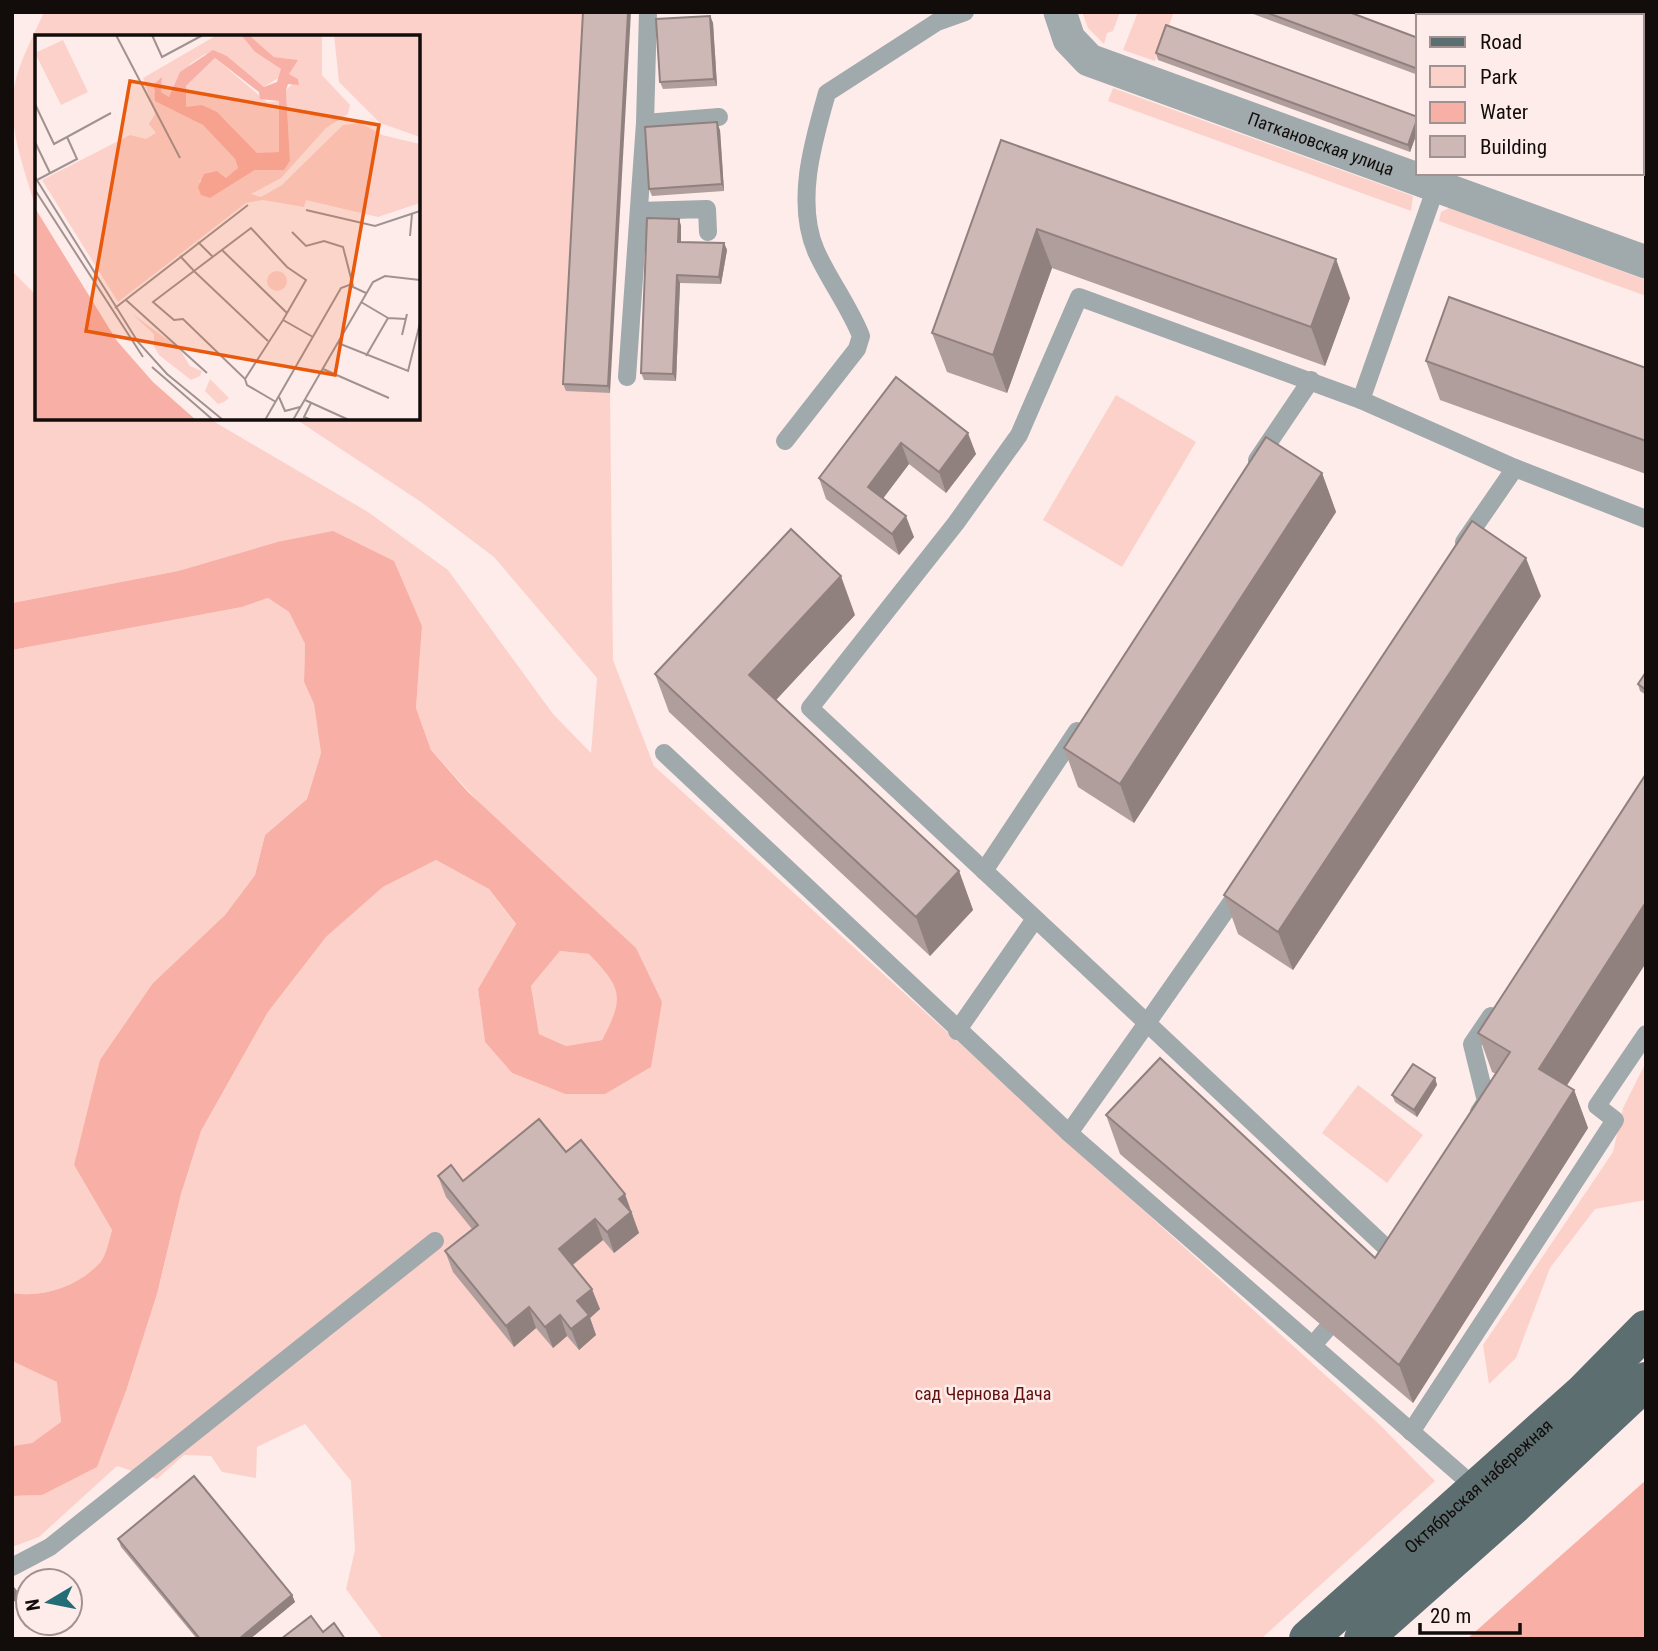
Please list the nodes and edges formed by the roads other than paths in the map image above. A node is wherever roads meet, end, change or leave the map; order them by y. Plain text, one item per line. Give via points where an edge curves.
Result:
1 (648, 12) edge
2 (965, 12) edge
3 (1060, 12) edge
4 (719, 117) dead end
5 (645, 123) junction
6 (1436, 187) junction
7 (639, 211) junction
8 (708, 232) dead end
9 (1646, 262) edge
10 (627, 377) dead end
11 (1311, 380) junction
12 (1362, 400) junction
13 (785, 441) dead end
14 (1515, 468) junction
15 (1244, 480) edge
16 (1646, 519) edge
17 (1454, 556) edge
18 (1089, 714) edge
19 (664, 753) dead end
20 (984, 871) junction
21 (1250, 874) edge
22 (1035, 919) junction
23 (1504, 995) edge
24 (1147, 1023) junction
25 (957, 1031) junction
26 (1646, 1034) edge
27 (1472, 1125) edge
28 (1069, 1133) junction
29 (1408, 1231) edge
30 (435, 1241) dead end
31 (1381, 1243) junction
32 (1369, 1262) edge
33 (1646, 1329) edge
34 (1326, 1330) edge
35 (1313, 1345) junction
36 (1646, 1381) edge
37 (1411, 1432) junction
38 (1477, 1489) junction
39 (12, 1567) edge
40 (1308, 1639) edge
41 (1363, 1639) edge

1 - 5 lane
2 - 13 lane via 937,22 827,93 815,135 807,224 861,337 857,349
3 - 6 street, Паткановская улица via 1069,39 1089,60
4 - 5 lane
5 - 7 lane
6 - 9 street, Паткановская улица
6 - 12 lane
7 - 8 lane via 707,209
7 - 10 lane
11 - 12 lane
11 - 15 lane
11 - 20 lane via 1079,297 1019,435 810,708
12 - 14 lane
14 - 16 lane
14 - 17 lane
18 - 20 lane
19 - 25 lane
20 - 22 lane
21 - 24 lane
22 - 24 lane
22 - 25 lane
23 - 27 lane via 1472,1044 1486,1101
24 - 28 lane
24 - 31 lane
25 - 28 lane
26 - 37 lane via 1597,1106 1615,1120
28 - 35 lane
29 - 31 lane via 1394,1255
30 - 39 lane via 50,1547
31 - 32 lane
33 - 38 main road, Октябрьская набережная
34 - 35 lane
35 - 37 lane
36 - 41 main road, Октябрьская набережная
37 - 38 lane
38 - 40 main road, Октябрьская набережная

